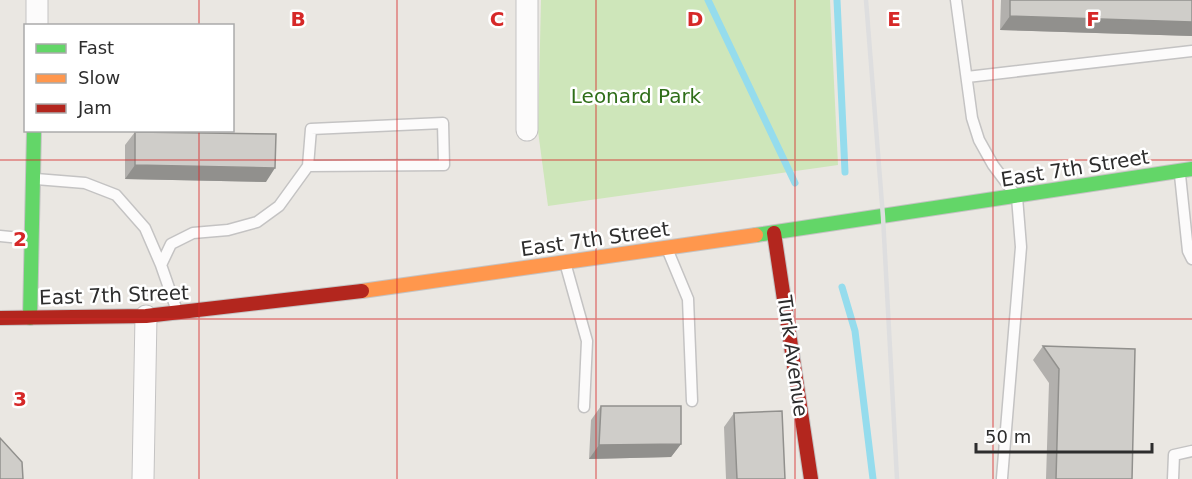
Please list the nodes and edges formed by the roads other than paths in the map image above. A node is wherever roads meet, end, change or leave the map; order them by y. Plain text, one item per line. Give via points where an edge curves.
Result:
1 (37, 0) edge
2 (528, 0) edge
3 (956, 0) edge
4 (37, 24) edge
5 (1192, 51) edge
6 (967, 77) junction
7 (527, 130) dead end
8 (34, 132) edge
9 (308, 166) junction
10 (1186, 170) edge
11 (32, 179) junction
12 (1017, 197) junction
13 (774, 233) junction
14 (0, 236) edge
15 (31, 239) junction
16 (667, 248) junction
17 (1192, 259) edge
18 (565, 263) junction
19 (161, 265) junction
20 (178, 314) junction
21 (146, 316) junction
22 (0, 318) edge
23 (30, 318) junction
24 (692, 401) dead end
25 (584, 407) dead end
26 (1192, 451) edge
27 (1002, 478) edge
28 (143, 479) edge
29 (811, 479) edge
30 (1173, 479) edge

1 - 4 street
2 - 7 street
3 - 6 lane
5 - 6 lane
6 - 12 lane via 979,140
8 - 11 main road
9 - 9 lane via 311,129 443,123 444,165
9 - 19 lane via 279,206 257,222 193,233 171,244
10 - 12 main road, East 7th Street
10 - 17 lane via 1188,251
11 - 15 main road
11 - 19 lane via 85,183 116,195 145,228
12 - 13 main road, East 7th Street
12 - 27 lane via 1021,247
13 - 16 main road, East 7th Street
13 - 29 main road, Turk Avenue
14 - 15 lane
15 - 23 main road
16 - 18 main road, East 7th Street
16 - 24 lane via 688,299
18 - 20 main road, East 7th Street
18 - 25 lane via 587,340
19 - 20 lane
20 - 21 main road, East 7th Street
21 - 23 main road, East 7th Street
21 - 28 street
22 - 23 main road, East 7th Street
26 - 30 lane via 1174,455

